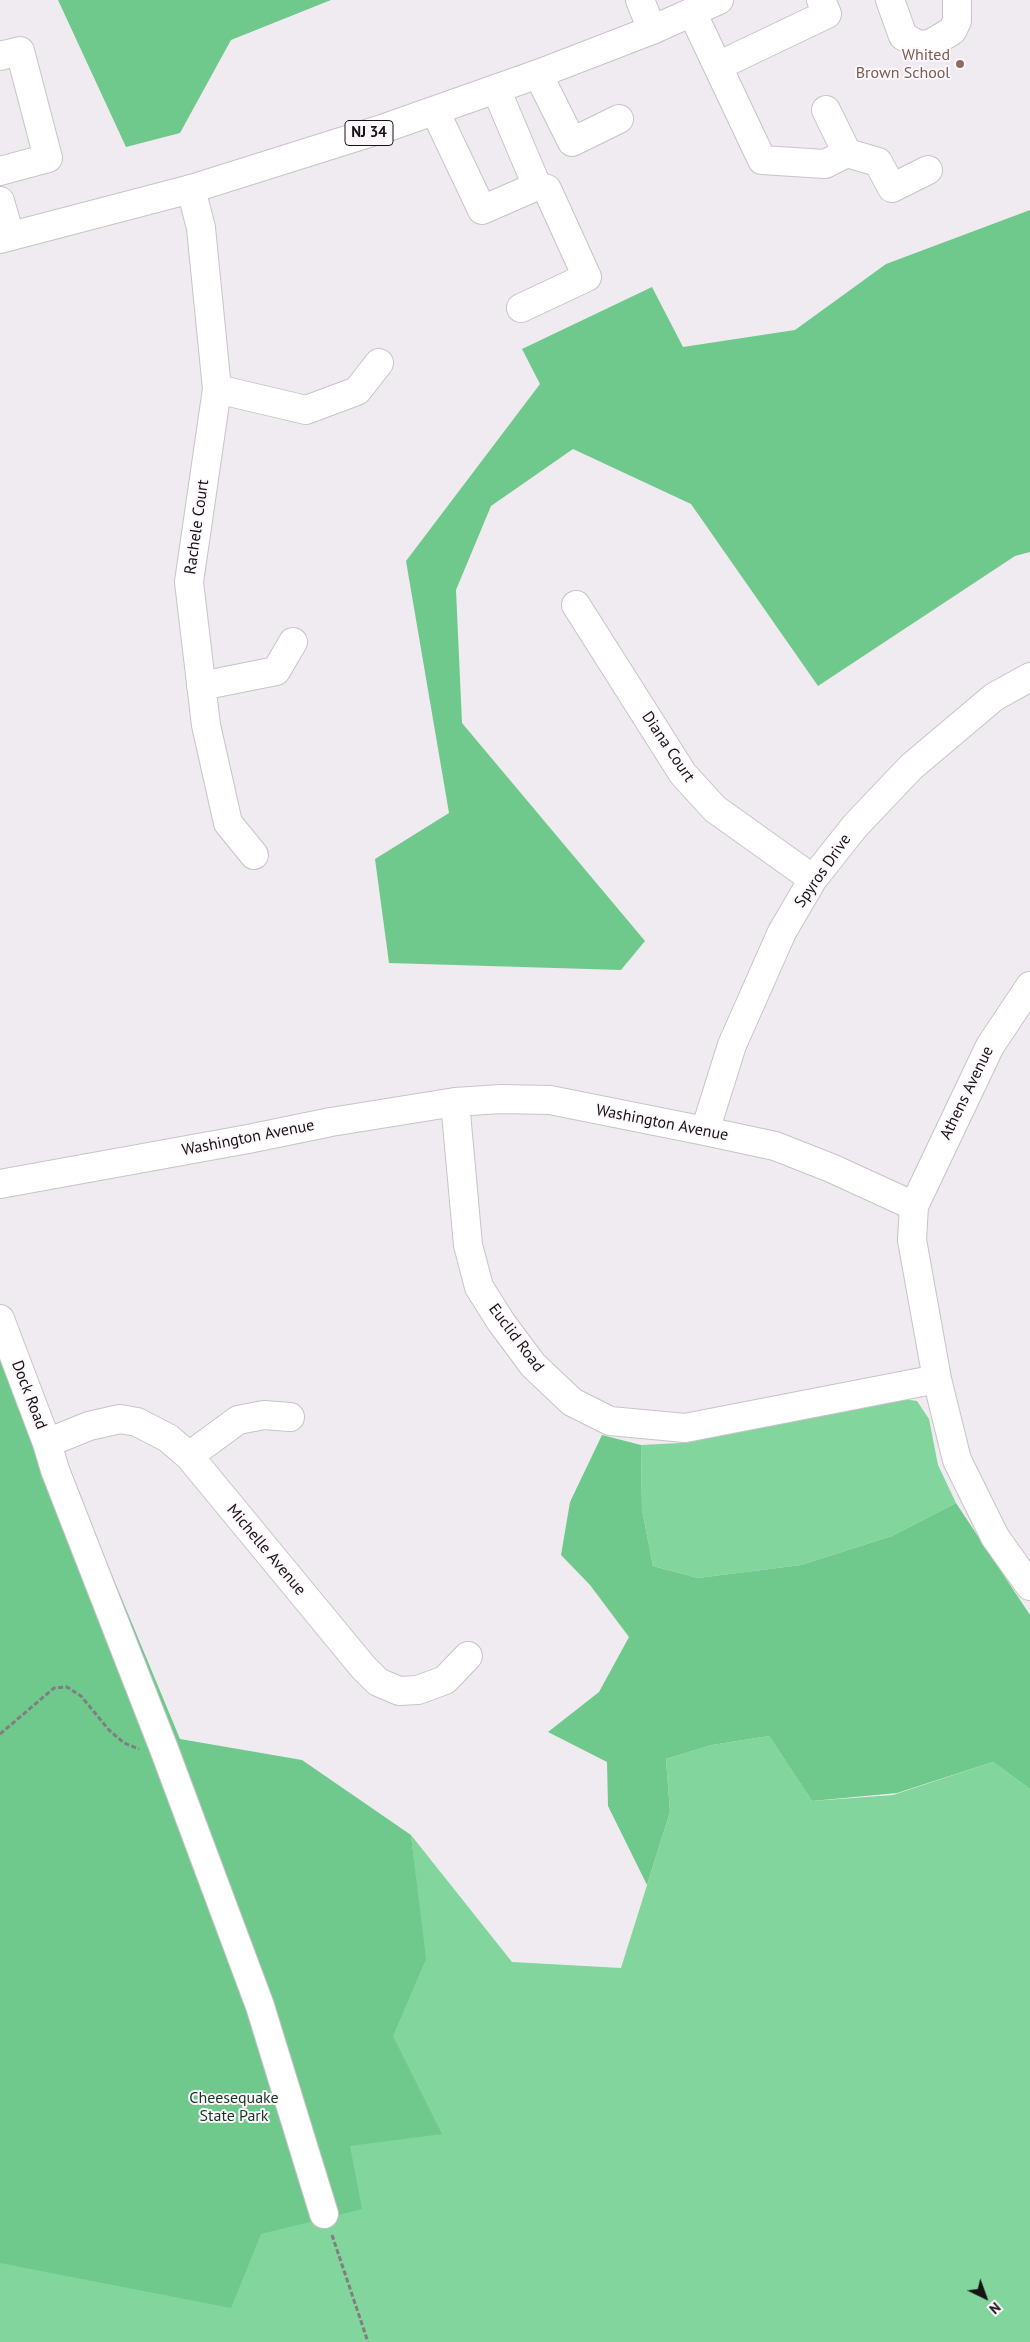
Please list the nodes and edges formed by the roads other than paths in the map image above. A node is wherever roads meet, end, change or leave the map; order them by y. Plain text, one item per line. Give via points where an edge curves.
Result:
1 (640, 0) edge
2 (821, 0) edge
3 (890, 0) edge
4 (957, 0) edge
5 (706, 4) edge
6 (652, 30) junction
7 (0, 56) edge
8 (718, 66) junction
9 (538, 74) junction
10 (496, 89) junction
11 (435, 110) junction
12 (826, 110) dead end
13 (619, 120) dead end
14 (847, 153) junction
15 (928, 170) dead end
16 (0, 171) edge
17 (537, 186) junction
18 (191, 190) junction
19 (0, 201) edge
20 (5, 238) edge
21 (521, 308) dead end
22 (378, 363) dead end
23 (217, 389) junction
24 (576, 605) dead end
25 (293, 642) dead end
26 (1030, 677) edge
27 (201, 686) junction
28 (254, 855) dead end
29 (814, 880) junction
30 (1030, 988) edge
31 (456, 1102) junction
32 (705, 1131) junction
33 (0, 1184) edge
34 (914, 1206) junction
35 (0, 1319) edge
36 (937, 1379) junction
37 (290, 1417) dead end
38 (47, 1443) junction
39 (189, 1456) junction
40 (1030, 1586) edge
41 (468, 1656) dead end
42 (324, 2214) road end

1 - 6 street
2 - 8 street via 827,14
3 - 4 street via 903,36 918,45 930,44 952,31 957,21
5 - 6 street, NJ 34
5 - 8 street
6 - 9 street, NJ 34
7 - 16 street via 20,51 48,158
8 - 14 street via 762,160 825,164
9 - 10 street, NJ 34
9 - 13 street via 572,142
10 - 11 street, NJ 34
10 - 17 street
11 - 17 street via 482,210
11 - 18 street, NJ 34
12 - 14 street
14 - 15 street via 878,162 892,188
17 - 21 street via 548,189 587,277
18 - 20 street, NJ 34
18 - 23 street, Rachele Court via 201,228
19 - 20 street
22 - 23 street via 357,391 306,410
23 - 27 street, Rachele Court via 189,582
24 - 29 street, Diana Court via 683,774 715,809
25 - 27 street via 276,671
26 - 29 street, Spyros Drive via 994,697 911,767 855,826
27 - 28 street, Rachele Court via 206,725 228,823
29 - 32 street, Spyros Drive via 782,932 732,1045
30 - 34 street, Athens Avenue via 990,1046
31 - 32 street, Washington Avenue via 550,1100
31 - 33 street, Washington Avenue
31 - 36 street, Euclid Road via 468,1245 479,1286 533,1366 572,1402 610,1421 685,1428
32 - 34 street, Washington Avenue via 775,1146
34 - 36 street via 912,1240
35 - 38 street, Dock Road
36 - 40 street via 957,1460 995,1537
37 - 39 street via 264,1415 238,1420
38 - 39 street, Michelle Avenue via 89,1426 120,1419 137,1422 168,1438
38 - 42 street, Dock Road via 260,2006
39 - 41 street, Michelle Avenue via 378,1682 398,1691 418,1690 445,1680

